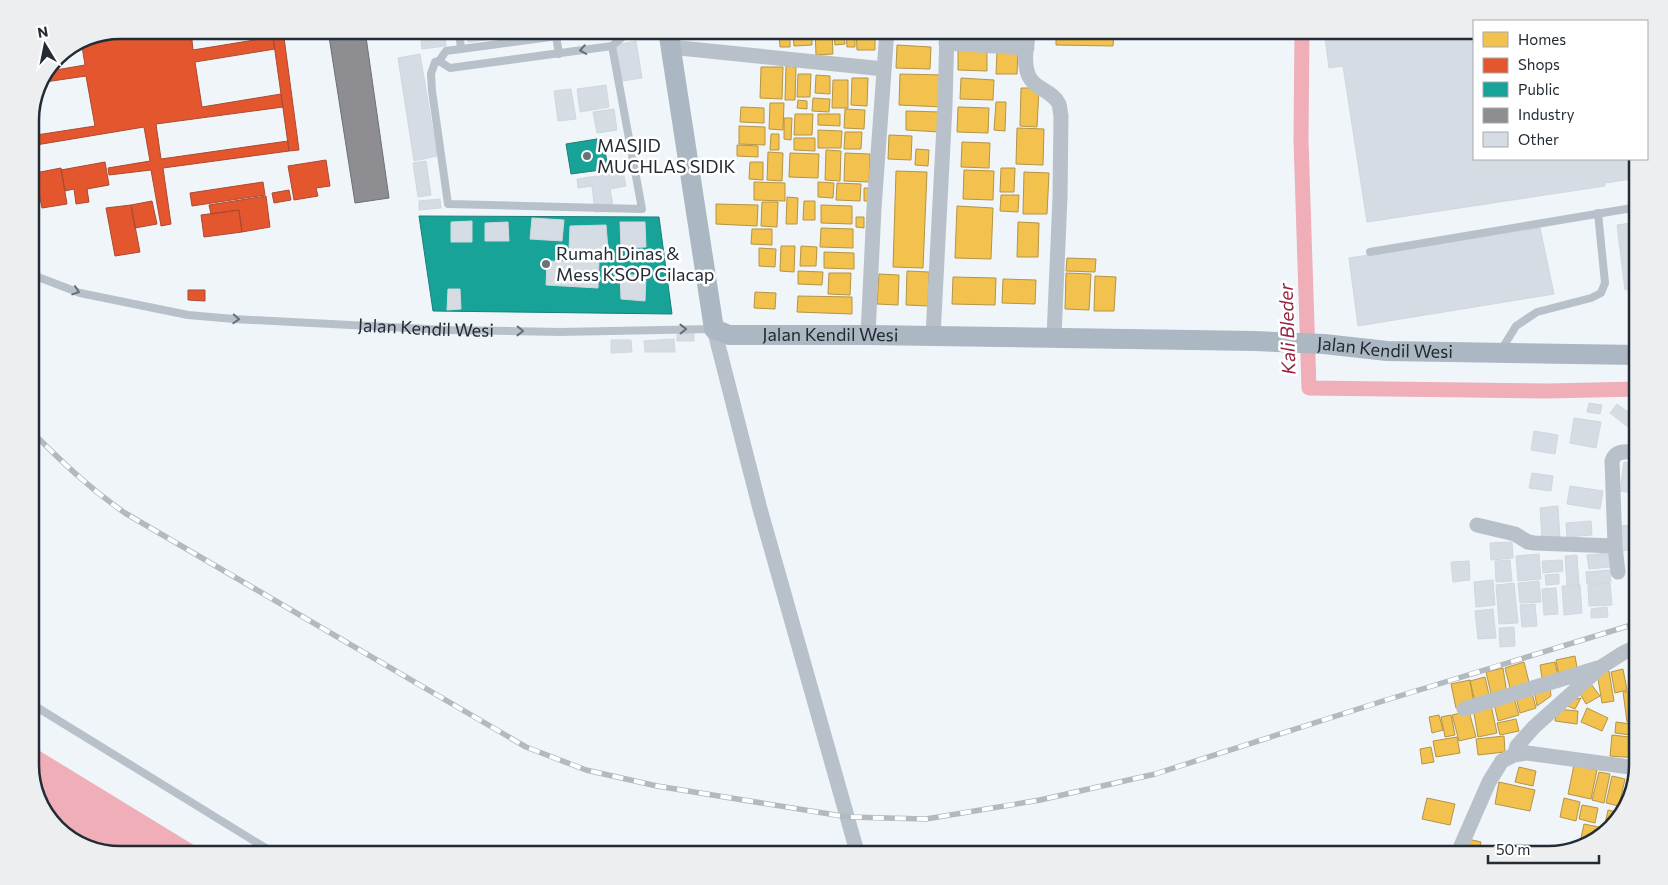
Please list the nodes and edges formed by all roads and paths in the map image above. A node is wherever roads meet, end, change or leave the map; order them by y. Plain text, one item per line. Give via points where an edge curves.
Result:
1 (460, 39) edge
2 (520, 39) edge
3 (557, 39) edge
4 (618, 39) edge
5 (669, 39) edge
6 (676, 39) edge
7 (886, 39) edge
8 (946, 39) edge
9 (961, 39) edge
10 (1028, 39) edge
11 (612, 46) junction
12 (1027, 48) junction
13 (461, 49) junction
14 (559, 54) junction
15 (439, 61) junction
16 (884, 70) junction
17 (1629, 208) edge
18 (1598, 213) junction
19 (1370, 252) dead end
20 (39, 277) edge
21 (714, 328) junction
22 (868, 335) junction
23 (933, 336) junction
24 (1054, 337) junction
25 (1500, 352) junction
26 (1629, 355) edge
27 (1629, 452) edge
28 (1477, 525) dead end
29 (1615, 546) junction
30 (1618, 572) dead end
31 (1629, 650) edge
32 (1601, 666) junction
33 (39, 709) edge
34 (1464, 710) dead end
35 (1514, 755) junction
36 (1629, 767) edge
37 (262, 846) edge
38 (855, 846) edge
39 (1461, 846) edge

1 - 13 lane
2 - 13 lane
3 - 14 lane
4 - 11 lane
5 - 21 main road
6 - 16 street
7 - 16 street
8 - 23 street
9 - 12 street
10 - 12 street
11 -> 14 lane
11 - 15 lane via 642,209 448,204 431,74 435,62
12 - 24 street via 1028,76 1052,95 1059,104 1061,116
13 - 15 lane via 446,51
14 - 15 lane via 450,68
16 - 22 street
17 - 18 lane
18 - 19 lane
18 - 25 lane via 1605,283 1601,293 1537,312 1516,326
20 -> 21 lane, Jalan Kendil Wesi via 80,293 188,316 447,330 551,332
21 - 22 main road, Jalan Kendil Wesi via 729,335
21 - 38 street via 760,509
22 - 23 main road, Jalan Kendil Wesi
23 - 24 main road, Jalan Kendil Wesi
24 - 25 main road, Jalan Kendil Wesi
25 - 26 main road, Jalan Kendil Wesi
27 - 29 street via 1618,452 1612,461
28 - 29 street via 1515,534 1534,543
29 - 30 street
31 - 32 street
32 - 34 street
32 - 35 street via 1534,727 1517,746
33 - 37 lane
35 - 36 street via 1528,753
35 - 39 street via 1502,761 1489,782

